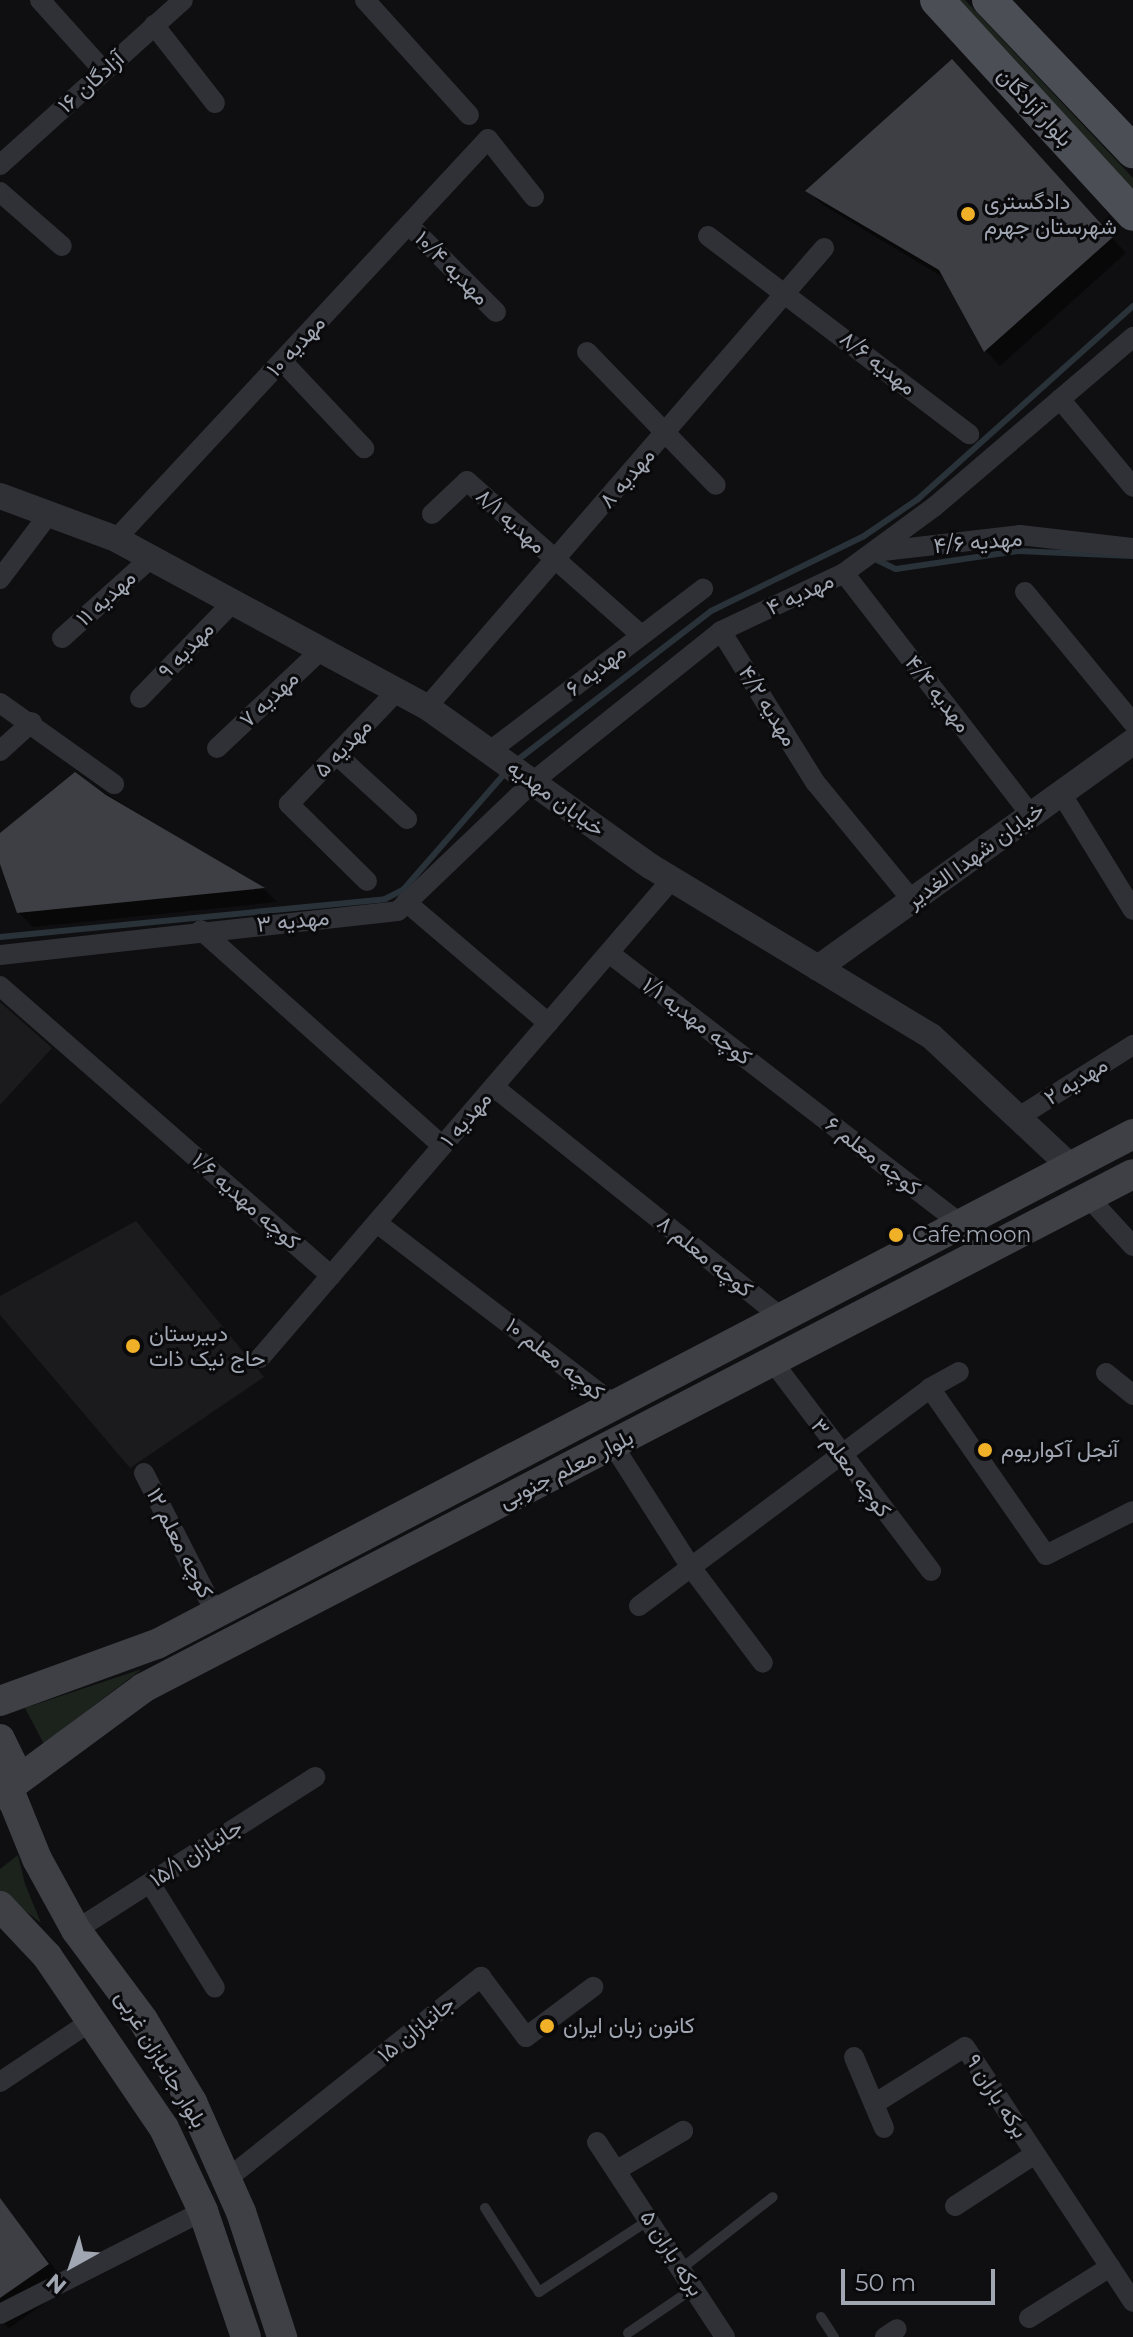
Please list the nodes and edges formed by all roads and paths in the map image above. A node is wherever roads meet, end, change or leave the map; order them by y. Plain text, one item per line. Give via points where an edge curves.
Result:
1 (40, 0) edge
2 (183, 0) edge
3 (365, 0) edge
4 (937, 0) edge
5 (989, 0) edge
6 (154, 25) junction
7 (103, 70) junction
8 (215, 103) dead end
9 (469, 115) dead end
10 (1133, 151) edge
11 (0, 165) edge
12 (0, 192) edge
13 (534, 197) dead end
14 (1133, 214) edge
15 (409, 225) junction
16 (708, 236) dead end
17 (62, 246) dead end
18 (824, 248) dead end
19 (786, 292) junction
20 (496, 312) dead end
21 (1133, 337) edge
22 (587, 352) dead end
23 (282, 361) junction
24 (1060, 399) junction
25 (665, 434) junction
26 (969, 434) dead end
27 (364, 448) dead end
28 (716, 485) dead end
29 (1133, 487) edge
30 (0, 496) edge
31 (49, 514) junction
32 (432, 514) dead end
33 (116, 539) junction
34 (1133, 548) edge
35 (870, 552) junction
36 (151, 558) junction
37 (555, 561) junction
38 (844, 573) junction
39 (0, 579) edge
40 (703, 589) dead end
41 (1025, 592) dead end
42 (232, 603) junction
43 (721, 631) junction
44 (641, 635) junction
45 (62, 638) dead end
46 (321, 650) junction
47 (397, 691) junction
48 (140, 698) dead end
49 (0, 703) edge
50 (427, 707) junction
51 (32, 722) junction
52 (1133, 723) edge
53 (1133, 742) edge
54 (217, 748) dead end
55 (0, 751) edge
56 (490, 751) junction
57 (337, 755) junction
58 (535, 780) junction
59 (114, 784) dead end
60 (1061, 793) junction
61 (1031, 815) junction
62 (407, 819) dead end
63 (672, 879) junction
64 (367, 881) dead end
65 (912, 900) junction
66 (406, 902) junction
67 (1133, 910) edge
68 (201, 930) junction
69 (609, 953) junction
70 (0, 955) edge
71 (818, 968) junction
72 (0, 986) edge
73 (548, 1023) junction
74 (1133, 1045) edge
75 (494, 1087) junction
76 (785, 1089) joint
77 (1019, 1117) junction
78 (1133, 1134) edge
79 (443, 1146) junction
80 (1071, 1167) junction
81 (1133, 1174) edge
82 (1089, 1198) junction
83 (377, 1223) junction
84 (961, 1224) junction
85 (1133, 1246) edge
86 (331, 1276) junction
87 (782, 1318) junction
88 (260, 1358) dead end
89 (773, 1362) junction
90 (959, 1372) dead end
91 (1106, 1373) dead end
92 (930, 1388) junction
93 (1133, 1395) edge
94 (615, 1405) junction
95 (613, 1445) junction
96 (840, 1457) junction
97 (144, 1473) dead end
98 (1133, 1511) edge
99 (690, 1566) junction
100 (931, 1571) dead end
101 (639, 1606) dead end
102 (216, 1614) junction
103 (763, 1663) dead end
104 (0, 1701) edge
105 (0, 1739) edge
106 (315, 1777) dead end
107 (8, 1799) edge
108 (150, 1883) junction
109 (0, 1906) edge
110 (76, 1930) junction
111 (47, 1956) junction
112 (593, 1987) dead end
113 (215, 1988) dead end
114 (93, 2020) junction
115 (854, 2057) dead end
116 (0, 2082) edge
117 (874, 2104) junction
118 (884, 2128) dead end
119 (683, 2131) dead end
120 (597, 2142) dead end
121 (1035, 2154) junction
122 (617, 2170) junction
123 (227, 2179) junction
124 (773, 2197) dead end
125 (955, 2206) dead end
126 (485, 2208) dead end
127 (203, 2211) junction
128 (651, 2219) junction
129 (1110, 2267) junction
130 (682, 2268) junction
131 (694, 2288) junction
132 (1133, 2302) edge
133 (0, 2314) edge
134 (821, 2317) dead end
135 (1029, 2318) dead end
136 (628, 2333) dead end
137 (246, 2337) edge
138 (282, 2337) edge
139 (725, 2337) edge
140 (834, 2337) edge

1 - 7 street
2 - 6 street, آزادگان ۱۶
3 - 9 street
4 - 14 main road, بلوار آزادگان
5 - 10 main road, بلوار آزادگان
6 - 7 street, آزادگان ۱۶
6 - 8 street
7 - 11 street, آزادگان ۱۶
12 - 17 street
13 - 15 street, مهدیه ۱۰ via 488,139
15 - 20 street, مهدیه ۱۰/۴
15 - 23 street, مهدیه ۱۰
16 - 19 street, مهدیه ۸/۶
18 - 19 street, مهدیه ۸
19 - 25 street, مهدیه ۸
19 - 26 street, مهدیه ۸/۶
21 - 24 street, مهدیه ۴
22 - 25 street
23 - 27 street
23 - 33 street, مهدیه ۱۰
24 - 29 street
24 - 35 street, مهدیه ۴ via 934,507
25 - 28 street
25 - 37 street, مهدیه ۸
30 - 31 street, خیابان مهدیه
31 - 33 street, خیابان مهدیه
31 - 39 street
32 - 37 street, مهدیه ۸/۱ via 467,481
33 - 36 street, خیابان مهدیه
34 - 35 street, مهدیه ۴/۶ via 1020,535
35 - 38 street, مهدیه ۴
36 - 42 street, خیابان مهدیه
36 - 45 street, مهدیه ۱۱
37 - 44 street
37 - 50 street, مهدیه ۸
38 - 43 street, مهدیه ۴
38 - 61 street, مهدیه ۴/۴
40 - 44 street, مهدیه ۶
41 - 52 street
42 - 46 street, خیابان مهدیه
42 - 48 street, مهدیه ۹
43 - 58 street, مهدیه ۴
43 - 65 street, مهدیه ۴/۲ via 815,782
44 - 56 street, مهدیه ۶
46 - 47 street, خیابان مهدیه
46 - 54 street, مهدیه ۷
47 - 50 street, خیابان مهدیه
47 - 57 street, مهدیه ۵
49 - 51 street
50 - 56 street, خیابان مهدیه
51 - 55 street
51 - 59 street
53 - 60 street, خیابان شهدا الغدیر
56 - 58 street, خیابان مهدیه
57 - 62 street
57 - 64 street, مهدیه ۵ via 289,804
58 - 63 street, خیابان مهدیه
58 - 66 street, مهدیه ۳
60 - 61 street, خیابان شهدا الغدیر
60 - 67 street
61 - 65 street, خیابان شهدا الغدیر
63 - 69 street, مهدیه ۱
63 - 71 street, خیابان مهدیه
65 - 71 street, خیابان شهدا الغدیر
66 - 68 street, مهدیه ۳ via 398,911
66 - 73 street
68 - 70 street, مهدیه ۳
68 - 79 street
69 - 73 street, مهدیه ۱
69 - 76 street, کوچه مهدیه ۱/۱
71 - 77 street, خیابان مهدیه via 931,1036
72 - 86 street, کوچه مهدیه ۱/۶
73 - 75 street, مهدیه ۱
74 - 77 street, مهدیه ۲
75 - 79 street, مهدیه ۱
75 - 87 street, کوچه معلم ۸
76 - 84 street, کوچه معلم ۶
77 - 80 street, خیابان مهدیه
78 - 80 main road, بلوار معلم جنوبی
79 - 83 street, مهدیه ۱
80 - 84 main road, بلوار معلم جنوبی
81 - 82 main road, بلوار معلم جنوبی
82 - 85 street
82 - 89 main road, بلوار معلم جنوبی
83 - 86 street, مهدیه ۱
83 - 94 street, کوچه معلم ۱۰
84 - 87 main road, بلوار معلم جنوبی
86 - 88 street, مهدیه ۱
87 - 94 main road, بلوار معلم جنوبی
89 - 95 main road, بلوار معلم جنوبی
89 - 96 street, کوچه معلم ۳
90 - 92 street
91 - 93 street
92 - 96 street
92 - 98 street via 1046,1555
94 - 102 main road, بلوار معلم جنوبی
95 - 99 street
95 - 107 main road, بلوار معلم جنوبی via 143,1688
96 - 99 street
96 - 100 street, کوچه معلم ۳
97 - 102 street, کوچه معلم ۱۲
99 - 101 street
99 - 103 street
102 - 104 main road, بلوار معلم جنوبی via 157,1644
105 - 107 main road, بلوار جانبازان غربی via 11,1762
106 - 108 street, جانبازان ۱۵/۱
107 - 110 main road, بلوار جانبازان غربی
108 - 110 street, جانبازان ۱۵/۱
108 - 113 street
109 - 111 main road, بلوار جانبازان غربی
110 - 111 main road
110 - 123 main road, بلوار جانبازان غربی via 143,2020 192,2102
111 - 114 main road, بلوار جانبازان غربی
112 - 123 street, جانبازان ۱۵ via 526,2037 481,1977
114 - 116 street
114 - 127 main road, بلوار جانبازان غربی via 164,2128
115 - 117 street
117 - 118 street
117 - 121 street, برکه باران ۹ via 965,2047
119 - 122 street
120 - 122 street, برکه باران ۵
121 - 125 street, برکه باران ۹
121 - 129 street, برکه باران ۹
122 - 128 street, برکه باران ۵
123 - 138 main road, بلوار جانبازان غربی
124 - 130 lane
126 - 128 lane via 539,2292
127 - 133 street
127 - 137 main road, بلوار جانبازان غربی
128 - 130 street, برکه باران ۵
129 - 132 street, برکه باران ۹
129 - 135 street
130 - 131 street, برکه باران ۵
131 - 136 lane
131 - 139 street, برکه باران ۵
134 - 140 lane

